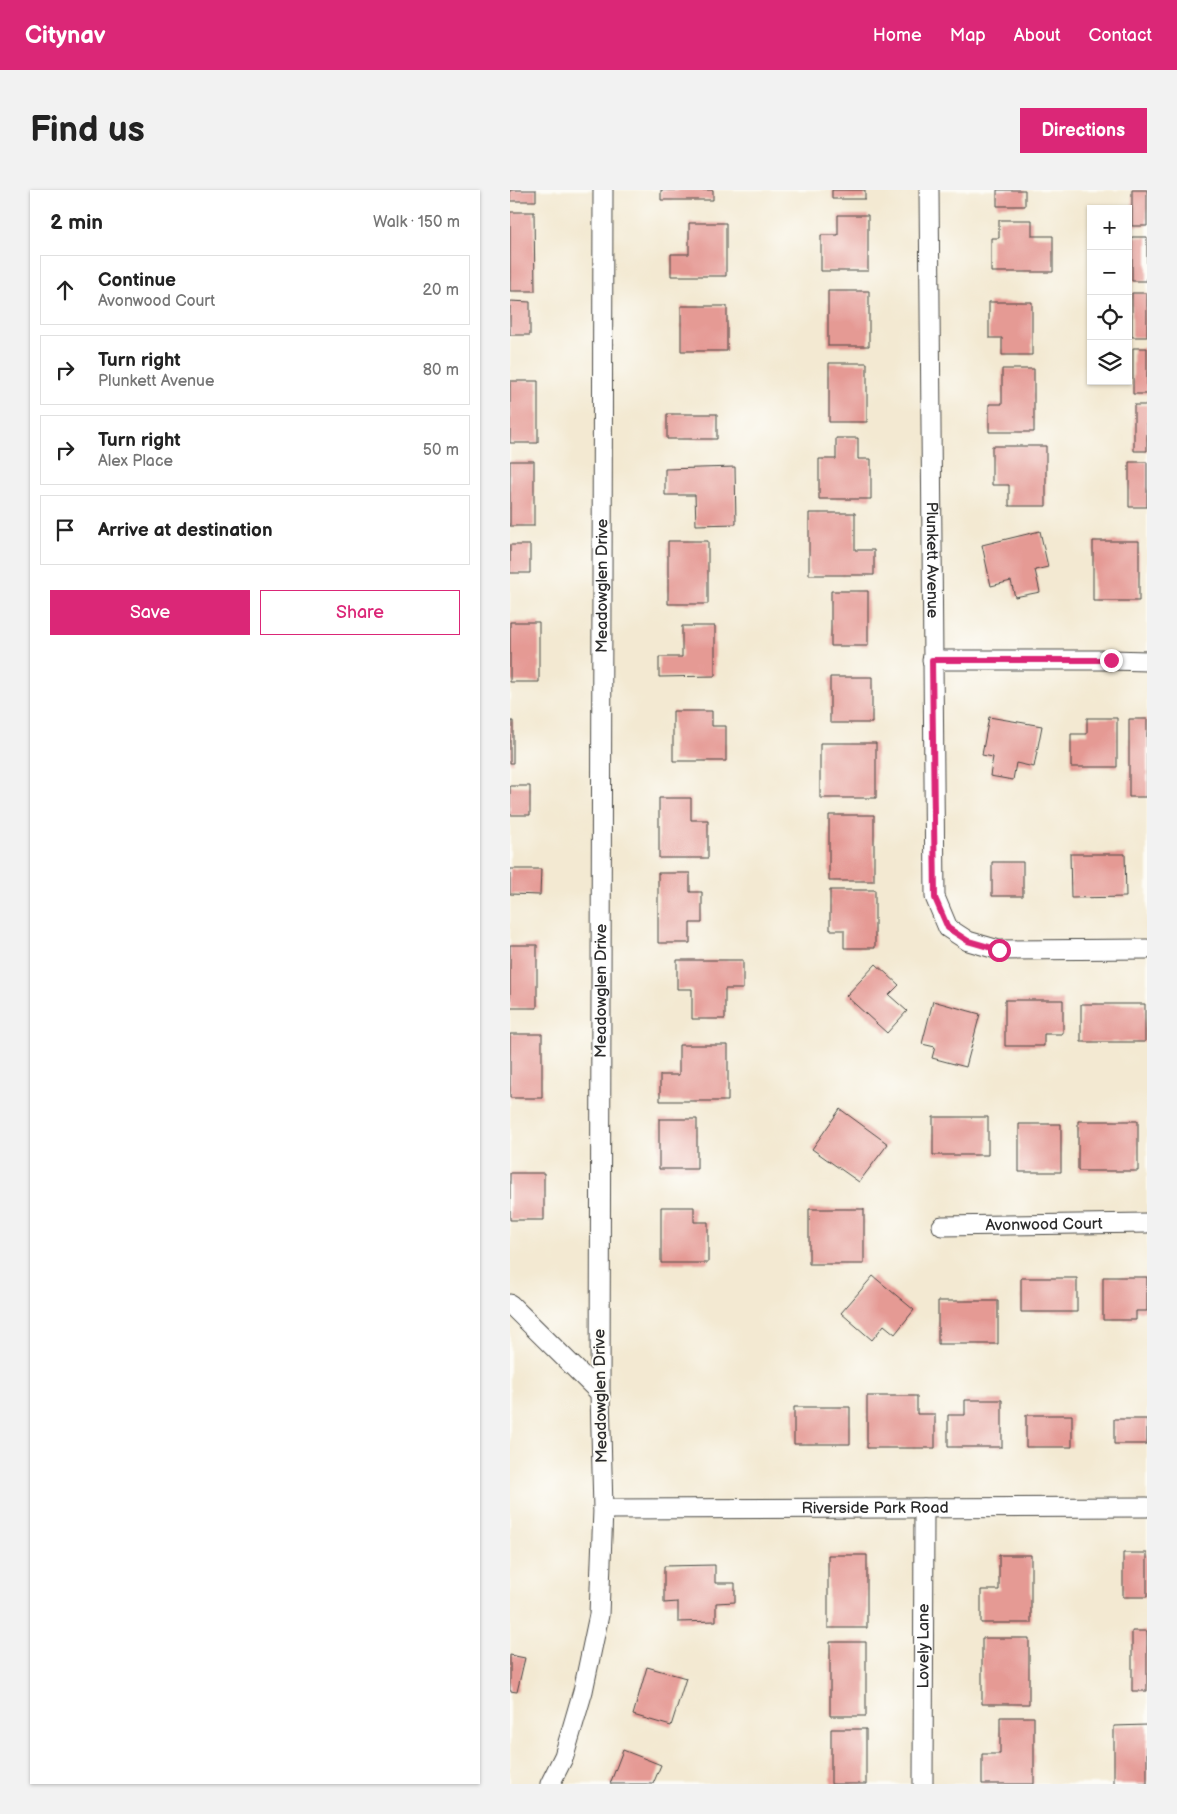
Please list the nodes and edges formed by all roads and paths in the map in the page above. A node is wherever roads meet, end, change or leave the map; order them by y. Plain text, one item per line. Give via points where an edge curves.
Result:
1 (602, 190) edge
2 (929, 190) edge
3 (932, 660) junction
4 (1147, 661) edge
5 (1147, 949) edge
6 (1147, 1222) edge
7 (942, 1226) dead end
8 (510, 1304) edge
9 (600, 1393) junction
10 (1147, 1507) edge
11 (924, 1508) junction
12 (603, 1509) junction
13 (550, 1784) edge
14 (923, 1784) edge

1 - 9 street, Meadowglen Drive
2 - 3 street, Plunkett Avenue
3 - 4 street
3 - 5 street, Plunkett Avenue via 935,898 948,928 968,941 999,950
6 - 7 street, Avonwood Court
8 - 9 street
9 - 12 street, Meadowglen Drive
10 - 11 street, Riverside Park Road
11 - 12 street, Riverside Park Road
11 - 14 street, Lovely Lane
12 - 13 street, Meadowglen Drive via 599,1615 583,1691 564,1756

